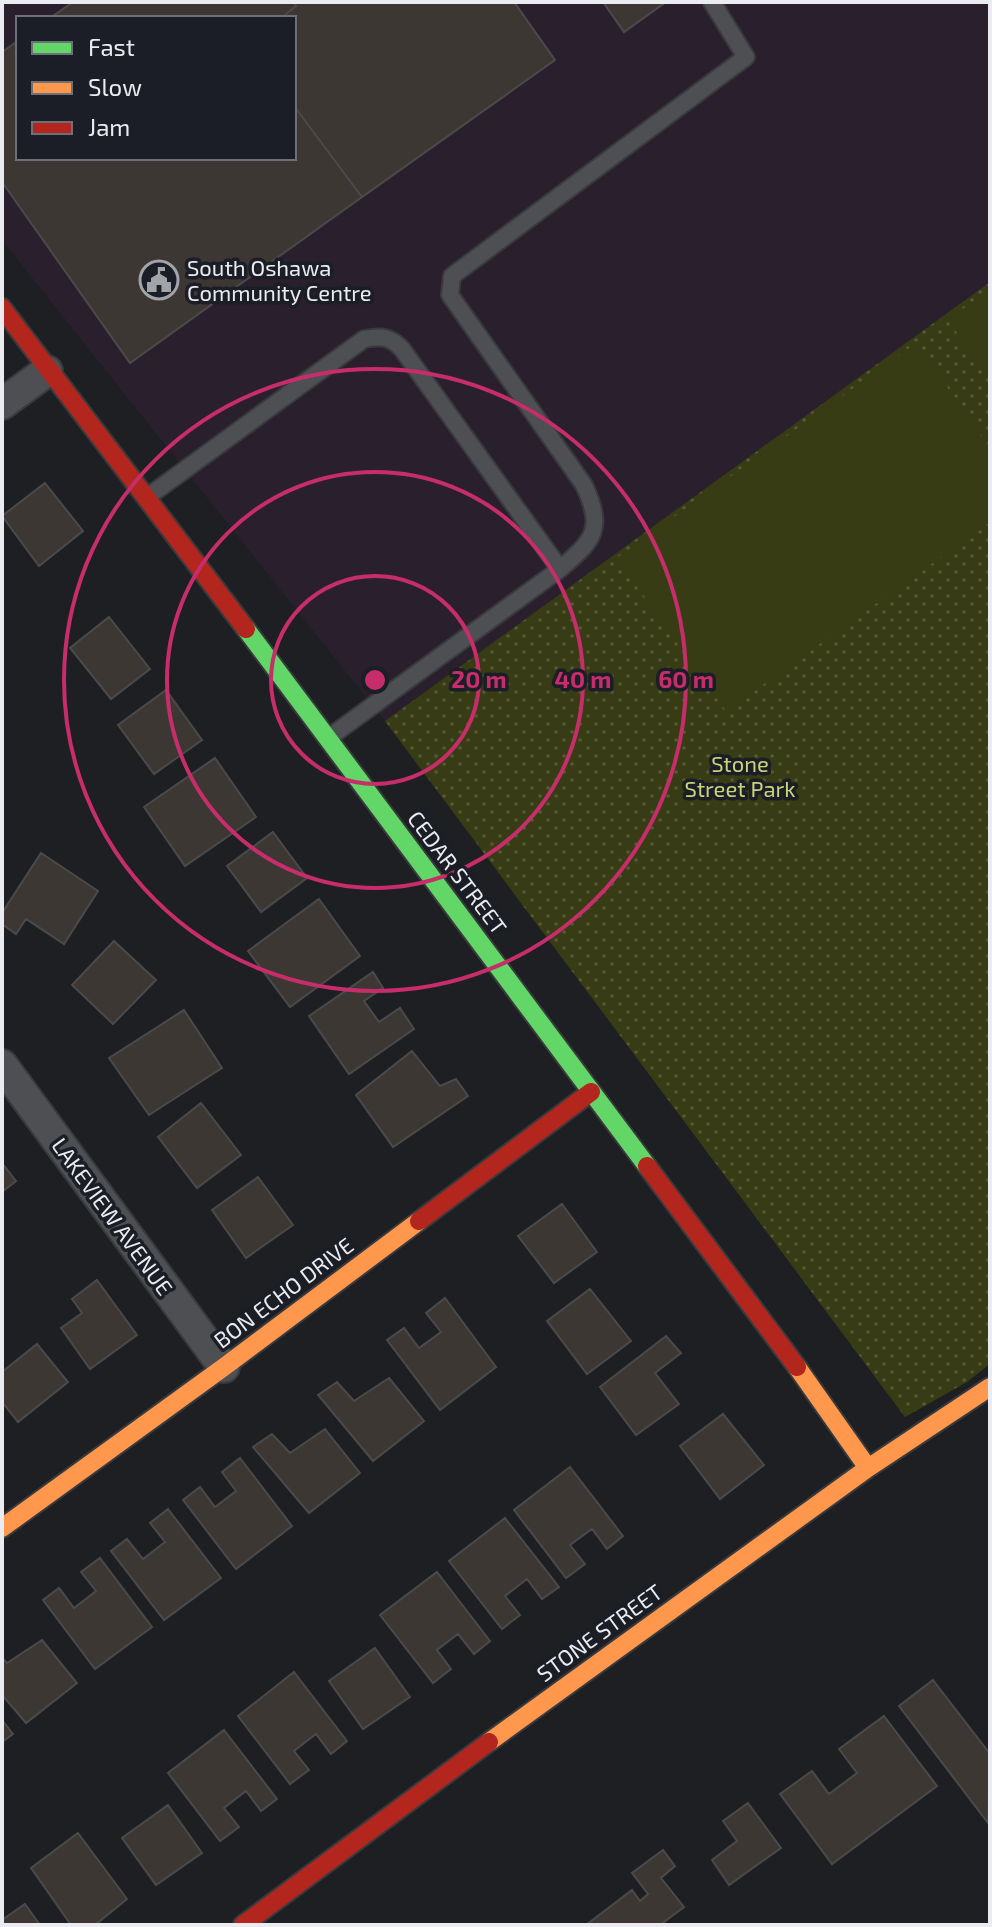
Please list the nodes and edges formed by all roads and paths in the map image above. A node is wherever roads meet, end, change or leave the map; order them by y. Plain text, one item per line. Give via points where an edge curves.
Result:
1 (712, 2) edge
2 (2, 308) edge
3 (47, 371) junction
4 (2, 404) edge
5 (145, 499) junction
6 (560, 569) junction
7 (329, 738) junction
8 (2, 1065) edge
9 (591, 1092) junction
10 (224, 1367) junction
11 (990, 1387) edge
12 (868, 1468) junction
13 (2, 1528) edge
14 (243, 1925) edge

1 - 6 lane via 746,57 452,276 450,295 584,485 594,508 595,530 582,551
2 - 3 street, CEDAR STREET
3 - 4 street
3 - 5 street, CEDAR STREET
5 - 6 lane via 364,339 380,337 402,349
5 - 7 street, CEDAR STREET
6 - 7 lane
7 - 9 street, CEDAR STREET
8 - 10 street, LAKEVIEW AVENUE
9 - 10 street, BON ECHO DRIVE
9 - 12 street, CEDAR STREET
10 - 13 street, BON ECHO DRIVE
11 - 12 street, STONE STREET
12 - 14 street, STONE STREET

